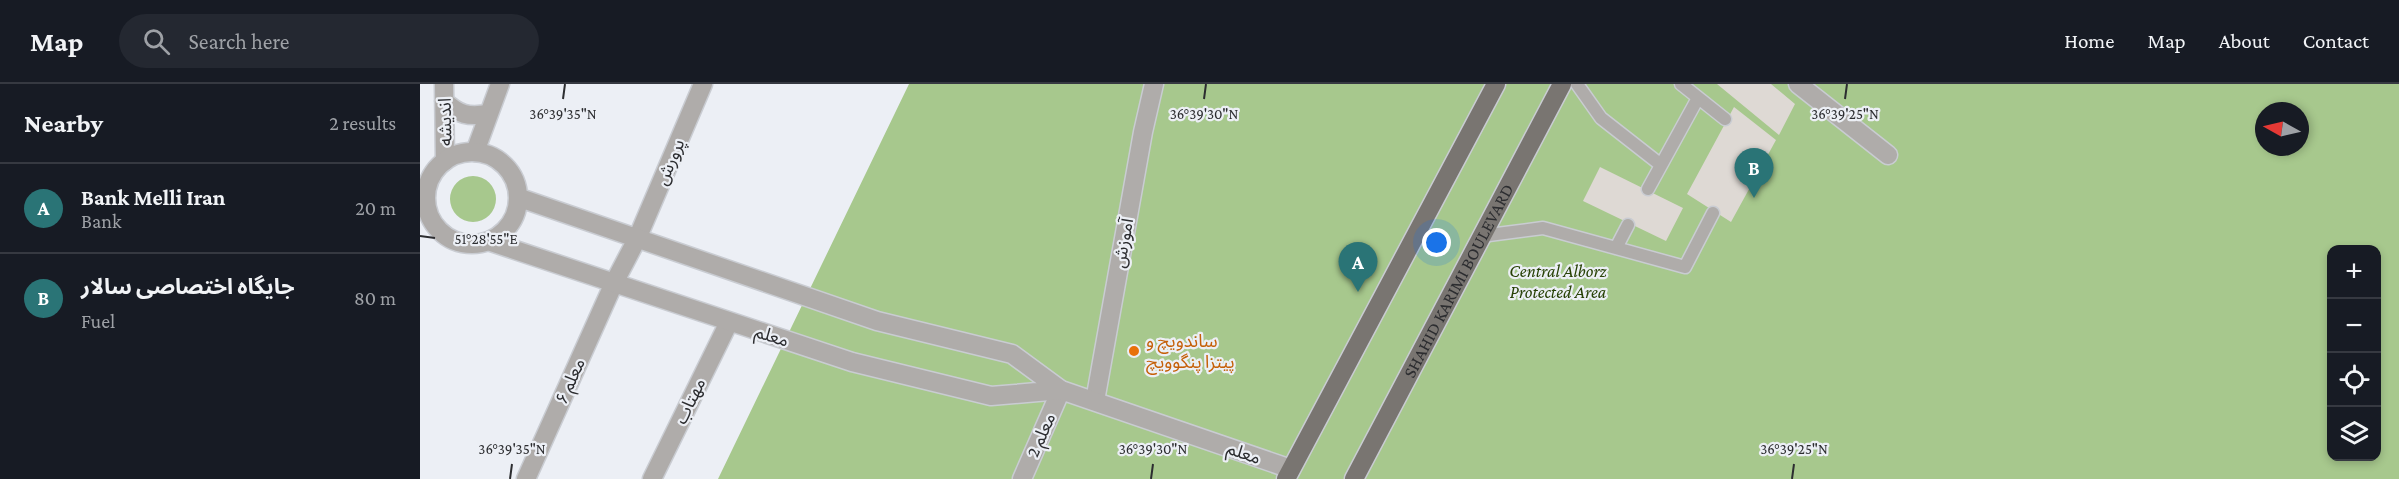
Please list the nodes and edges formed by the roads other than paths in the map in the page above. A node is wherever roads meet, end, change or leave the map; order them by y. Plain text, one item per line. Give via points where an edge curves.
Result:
1 (500, 84) edge
2 (703, 84) edge
3 (1154, 84) edge
4 (1496, 84) edge
5 (1562, 84) edge
6 (1577, 84) edge
7 (1681, 84) edge
8 (1798, 84) edge
9 (444, 92) edge
10 (1698, 98) junction
11 (488, 114) junction
12 (1725, 119) dead end
13 (475, 152) junction
14 (1888, 155) dead end
15 (445, 161) junction
16 (1661, 165) junction
17 (425, 179) edge
18 (1648, 189) dead end
19 (520, 198) junction
20 (424, 210) edge
21 (1713, 213) dead end
22 (1628, 225) dead end
23 (1481, 236) junction
24 (636, 239) junction
25 (491, 242) junction
26 (1616, 248) junction
27 (614, 283) junction
28 (729, 322) junction
29 (1061, 390) junction
30 (1095, 402) junction
31 (1288, 474) edge
32 (526, 479) edge
33 (652, 479) edge
34 (1022, 479) edge
35 (1354, 479) edge

1 - 11 street
2 - 24 street, پرورش
3 - 30 street, آموزش
4 - 31 main road
5 - 23 main road, SHAHID KARIMI BOULEVARD
6 - 16 lane via 1601,118
7 - 10 lane
8 - 14 street
9 - 11 street via 452,108 466,115
9 - 15 street, اندیشه
10 - 12 lane
10 - 16 lane
11 - 13 street
13 - 15 street via 454,155
13 - 19 street via 496,158 508,168
15 - 17 street
16 - 18 lane
17 - 20 street
19 - 24 street, معلم
19 - 25 street via 508,228
20 - 25 street via 434,226 460,244 476,246
21 - 26 lane via 1685,267
22 - 26 lane
23 - 26 lane via 1543,228
23 - 35 main road, SHAHID KARIMI BOULEVARD
24 - 27 street, پرورش
24 - 29 street, معلم via 877,321 1012,354
25 - 27 street, معلم
27 - 28 street, معلم
27 - 32 street, معلم ۶
28 - 29 street, معلم via 852,362 991,396
28 - 33 street, مهتاب
29 - 30 street, معلم
29 - 34 street, معلم 2
30 - 31 street, معلم

